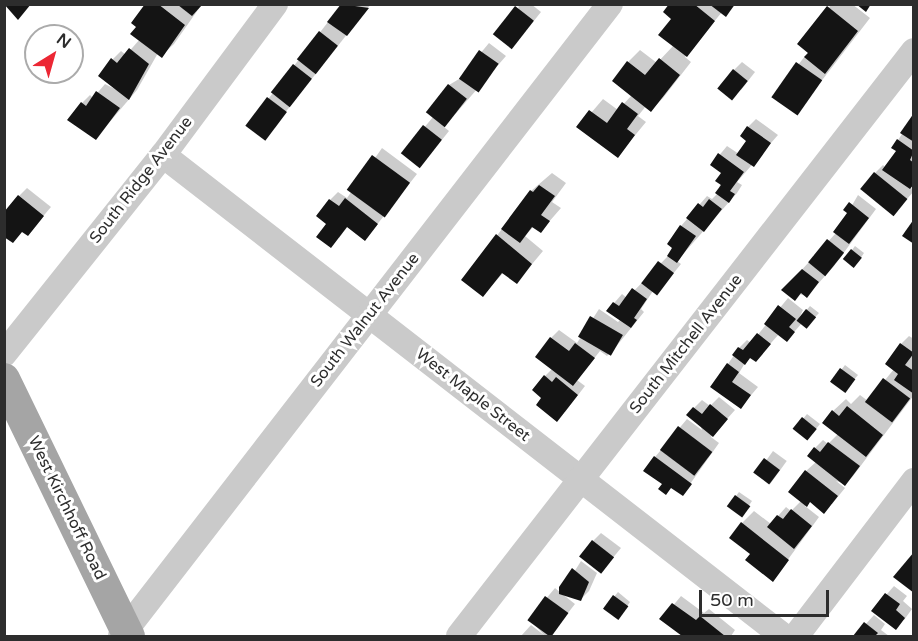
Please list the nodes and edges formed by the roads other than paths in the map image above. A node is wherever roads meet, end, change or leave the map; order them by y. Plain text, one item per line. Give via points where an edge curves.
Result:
1 (275, 4) edge
2 (610, 4) edge
3 (911, 61) edge
4 (163, 155) junction
5 (370, 314) junction
6 (4, 354) edge
7 (4, 379) edge
8 (580, 479) junction
9 (914, 481) edge
10 (125, 634) edge
11 (459, 636) edge
12 (783, 636) edge
13 (796, 636) edge

1 - 4 street, South Ridge Avenue
2 - 5 street, South Walnut Avenue
3 - 8 street, South Mitchell Avenue
4 - 5 street, West Maple Street
4 - 6 street, South Ridge Avenue
5 - 8 street, West Maple Street
5 - 10 street, South Walnut Avenue
7 - 10 main road, West Kirchhoff Road
8 - 11 street, South Mitchell Avenue
8 - 12 street, West Maple Street
9 - 13 street

